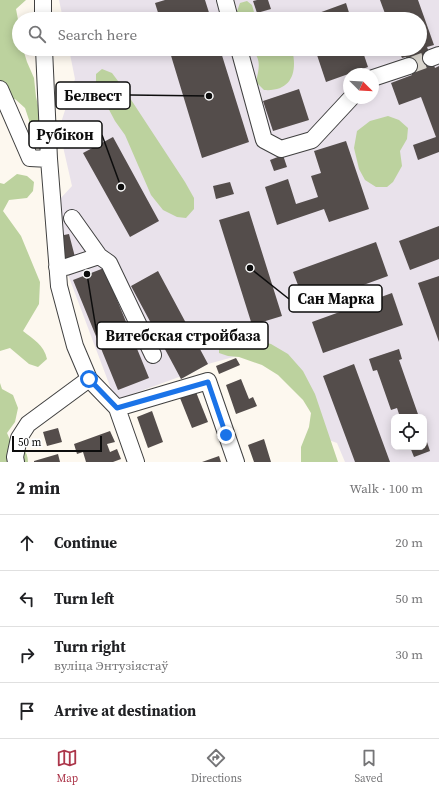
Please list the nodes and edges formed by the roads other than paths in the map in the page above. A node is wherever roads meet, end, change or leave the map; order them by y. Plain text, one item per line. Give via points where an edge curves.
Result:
1 (43, 0) edge
2 (225, 0) edge
3 (43, 12) edge
4 (228, 12) edge
5 (44, 56) edge
6 (241, 56) edge
7 (409, 66) tunnel mouth
8 (379, 76) edge
9 (0, 89) edge
10 (345, 104) edge
11 (49, 159) junction
12 (72, 218) dead end
13 (99, 256) junction
14 (57, 267) junction
15 (153, 355) dead end
16 (89, 379) junction
17 (117, 408) junction
18 (16, 462) edge
19 (136, 462) edge
20 (236, 462) edge

1 - 3 street
2 - 4 street
5 - 11 street
6 - 10 street via 264,140 281,149 312,140
7 - 8 street
9 - 11 street via 30,158
11 - 14 street
12 - 13 street
13 - 14 street via 66,267
13 - 15 street via 109,263
14 - 16 street via 59,286 75,346
16 - 17 street
16 - 18 street via 28,424 19,438
17 - 19 street
17 - 20 street via 208,382

